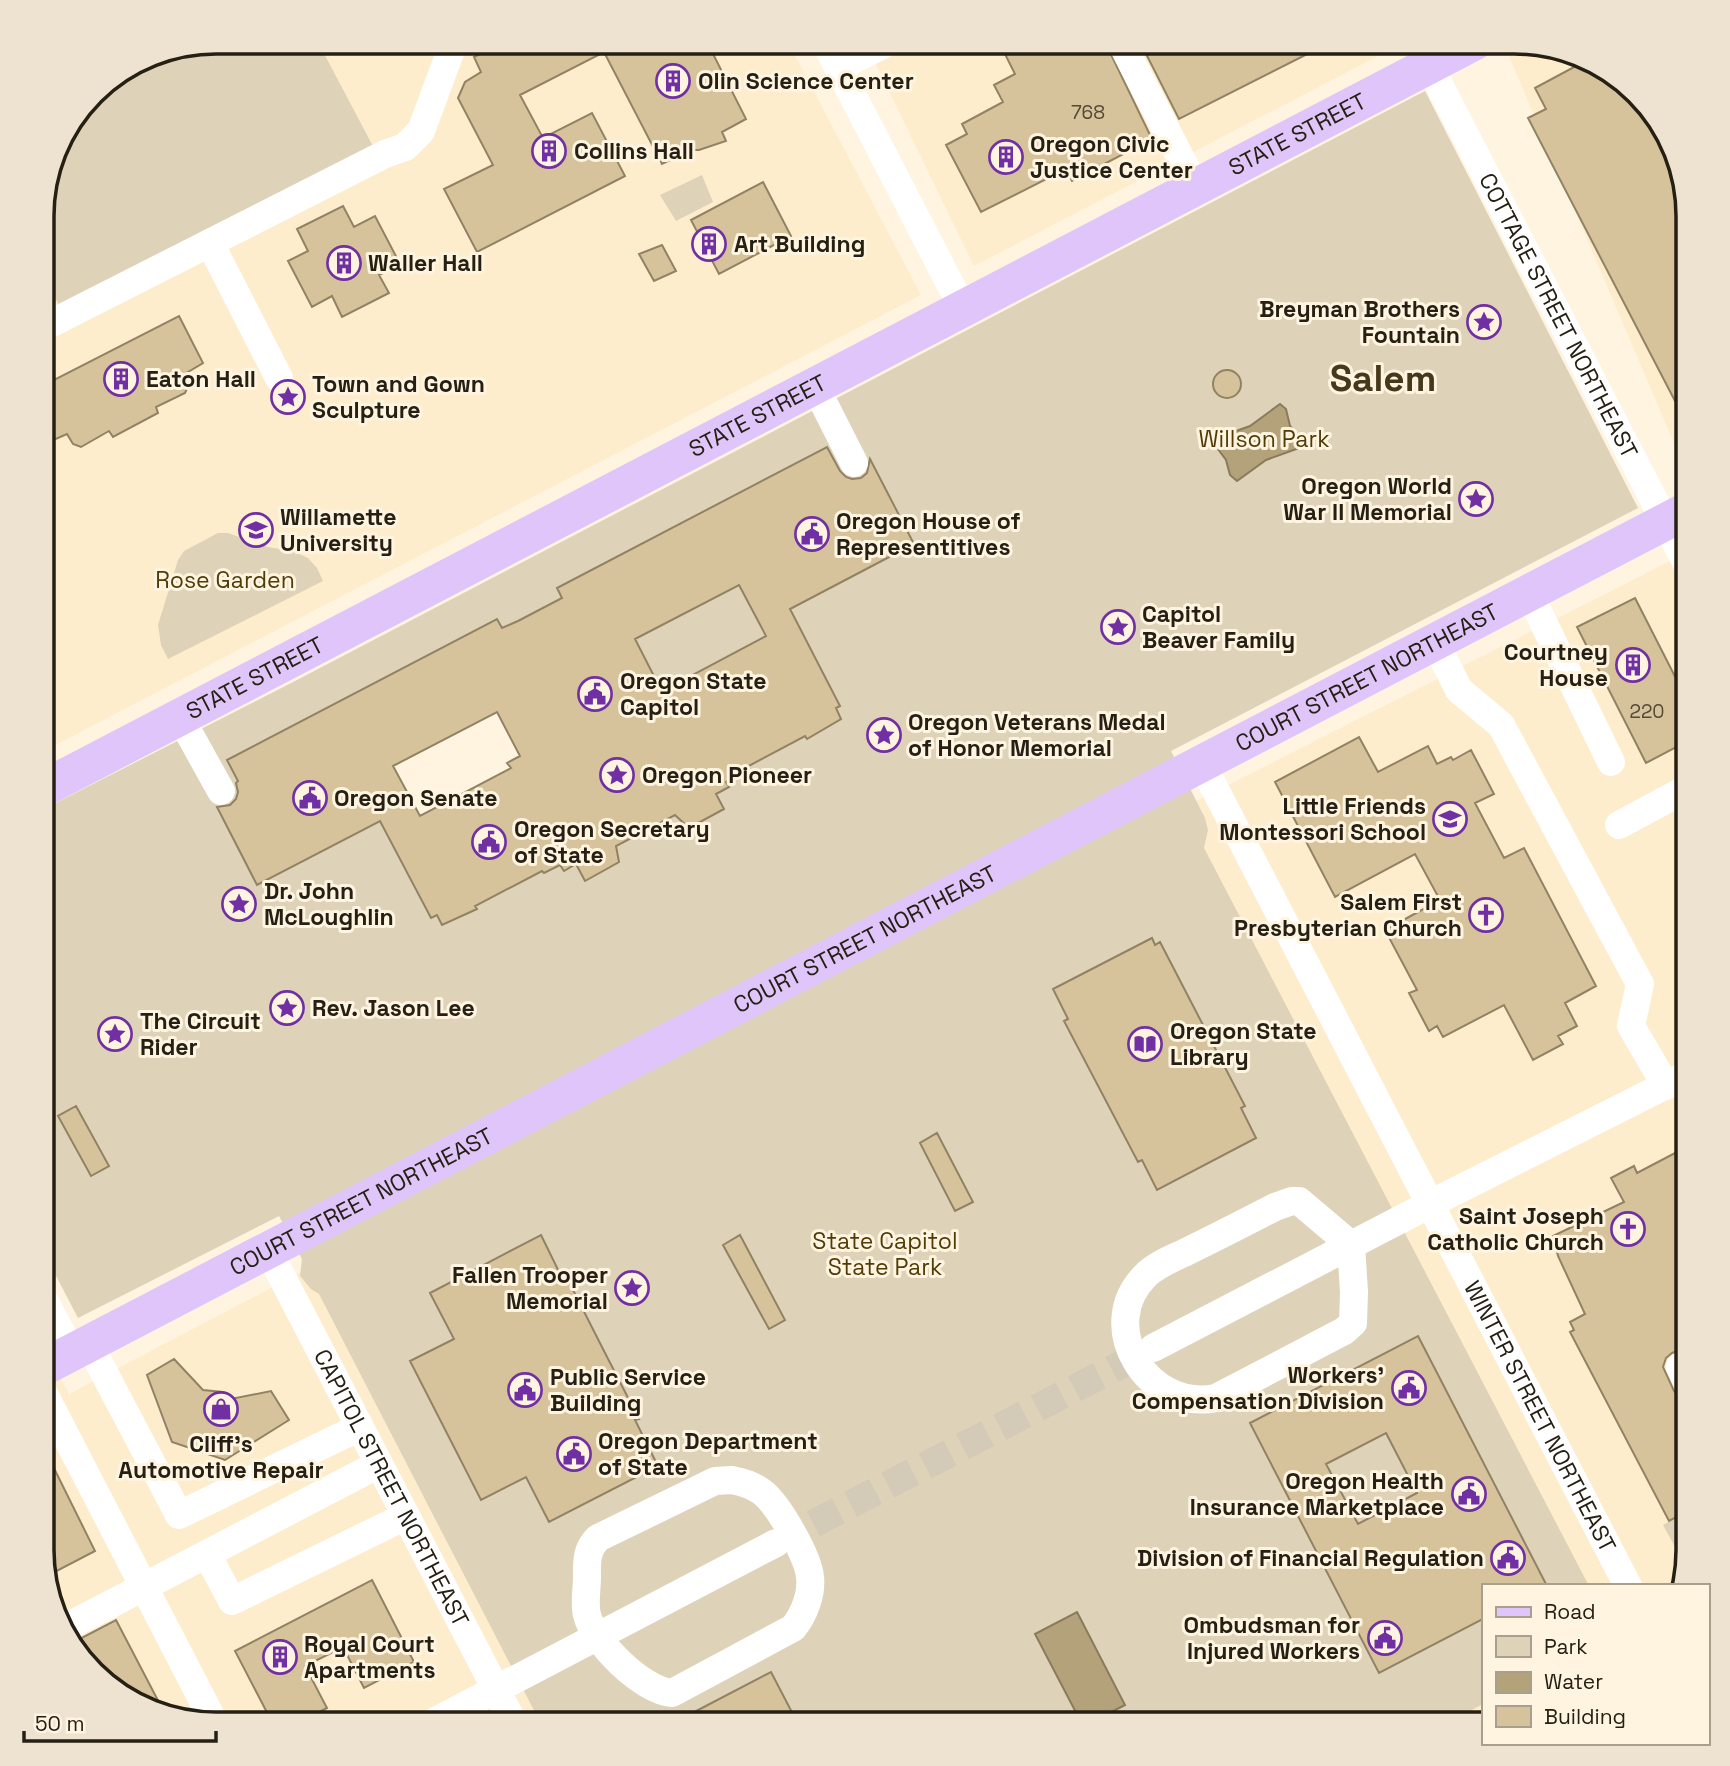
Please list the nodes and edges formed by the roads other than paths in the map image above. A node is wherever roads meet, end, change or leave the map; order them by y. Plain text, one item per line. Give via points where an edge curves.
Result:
1 (449, 55) edge
2 (832, 55) edge
3 (862, 55) edge
4 (1128, 55) edge
5 (1421, 55) edge
6 (1424, 55) edge
7 (838, 67) junction
8 (1196, 188) junction
9 (210, 243) junction
10 (963, 309) junction
11 (55, 321) edge
12 (279, 378) dead end
13 (815, 386) junction
14 (854, 463) dead end
15 (1676, 514) edge
16 (1676, 517) edge
17 (1529, 593) junction
18 (1435, 642) junction
19 (180, 717) junction
20 (1611, 762) dead end
21 (1202, 764) junction
22 (55, 782) edge
23 (221, 790) dead end
24 (1676, 794) edge
25 (1619, 825) dead end
26 (1676, 1079) edge
27 (1676, 1081) edge
28 (1430, 1204) junction
29 (1351, 1245) junction
30 (268, 1250) junction
31 (54, 1325) edge
32 (1153, 1348) tunnel mouth
33 (67, 1355) edge
34 (54, 1413) edge
35 (360, 1427) junction
36 (379, 1464) junction
37 (406, 1516) junction
38 (776, 1543) tunnel mouth
39 (207, 1554) junction
40 (1627, 1584) edge
41 (144, 1587) junction
42 (73, 1624) edge
43 (596, 1637) junction
44 (497, 1690) junction
45 (208, 1711) edge
46 (454, 1712) edge
47 (508, 1712) edge

1 - 9 street via 421,131 405,147
2 - 7 street
3 - 7 street
4 - 8 street
5 - 8 main road, STATE STREET
6 - 15 street, COTTAGE STREET NORTHEAST
7 - 10 street
8 - 10 main road, STATE STREET
9 - 11 street
9 - 12 street
10 - 13 main road, STATE STREET
13 - 14 street
13 - 19 main road, STATE STREET
16 - 17 main road, COURT STREET NORTHEAST
17 - 18 main road, COURT STREET NORTHEAST
17 - 20 street
18 - 21 main road, COURT STREET NORTHEAST
18 - 26 street via 1459,690 1501,725 1640,984 1631,1027
19 - 22 main road, STATE STREET
19 - 23 street
21 - 28 street, WINTER STREET NORTHEAST
21 - 30 main road, COURT STREET NORTHEAST
24 - 25 street
27 - 28 street
28 - 29 street
28 - 40 street, WINTER STREET NORTHEAST
29 - 29 street via 1299,1201 1292,1201 1154,1269 1131,1294 1126,1308 1134,1358 1146,1377 1176,1397 1216,1398 1251,1380 1353,1323
29 - 32 street
30 - 33 main road, COURT STREET NORTHEAST
30 - 35 street, CAPITOL STREET NORTHEAST
31 - 33 street
33 - 35 street via 179,1515
34 - 41 street
35 - 36 street, CAPITOL STREET NORTHEAST
36 - 37 street, CAPITOL STREET NORTHEAST
36 - 39 street
37 - 39 street via 232,1601
37 - 44 street, CAPITOL STREET NORTHEAST
38 - 43 street
39 - 41 street
41 - 42 street
41 - 45 street
43 - 43 street via 652,1687 672,1693 793,1628 808,1595 807,1566 780,1512 761,1492 746,1483 715,1481 593,1543 586,1555 587,1615
43 - 44 street
44 - 46 street
44 - 47 street, CAPITOL STREET NORTHEAST

